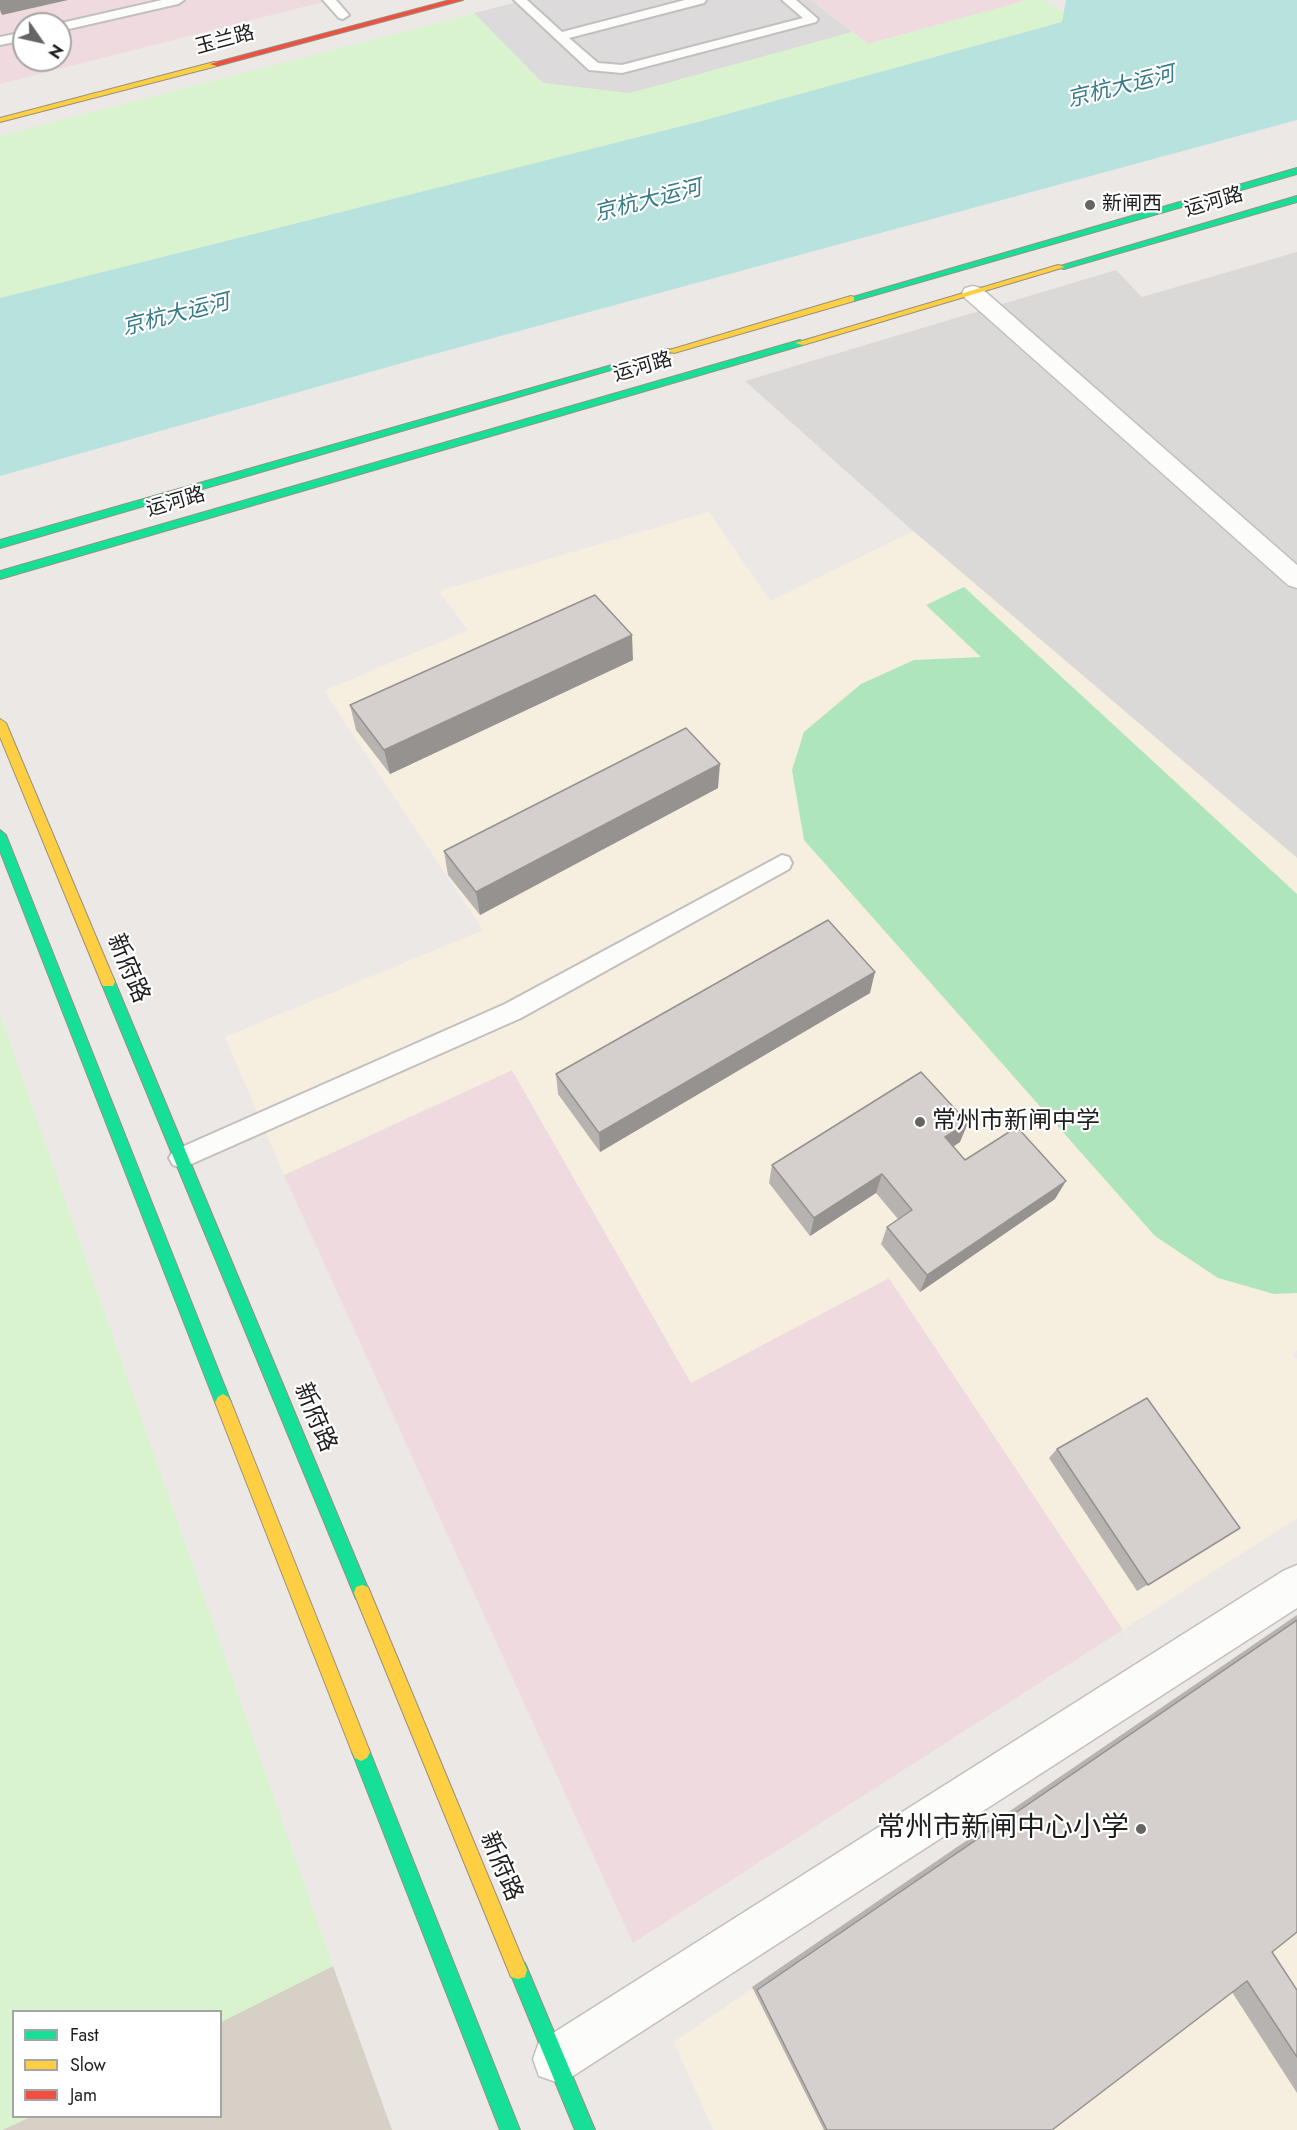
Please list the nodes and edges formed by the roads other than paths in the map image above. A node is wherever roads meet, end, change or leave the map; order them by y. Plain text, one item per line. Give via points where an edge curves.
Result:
1 (178, 0) edge
2 (329, 0) edge
3 (406, 0) edge
4 (459, 0) edge
5 (520, 0) edge
6 (700, 0) edge
7 (788, 0) edge
8 (338, 17) joint
9 (72, 24) edge
10 (560, 36) junction
11 (0, 120) edge
12 (1297, 171) edge
13 (1297, 199) edge
14 (973, 293) junction
15 (0, 544) edge
16 (0, 575) edge
17 (1297, 579) edge
18 (0, 723) edge
19 (0, 835) edge
20 (782, 863) dead end
21 (181, 1158) junction
22 (1297, 1585) edge
23 (556, 2059) junction
24 (510, 2130) edge
25 (585, 2130) edge

1 - 9 lane
2 - 8 lane
3 - 8 main road
4 - 11 main road, 玉兰路
5 - 10 lane
6 - 10 lane
7 - 10 lane via 812,19 622,69 594,67
12 - 15 main road, 运河路
13 - 14 main road, 运河路
14 - 16 main road, 运河路
14 - 17 street
18 - 21 main road, 新府路
19 - 24 main road
20 - 21 lane via 513,1011
21 - 23 main road, 新府路
22 - 23 street
23 - 25 main road, 新府路

